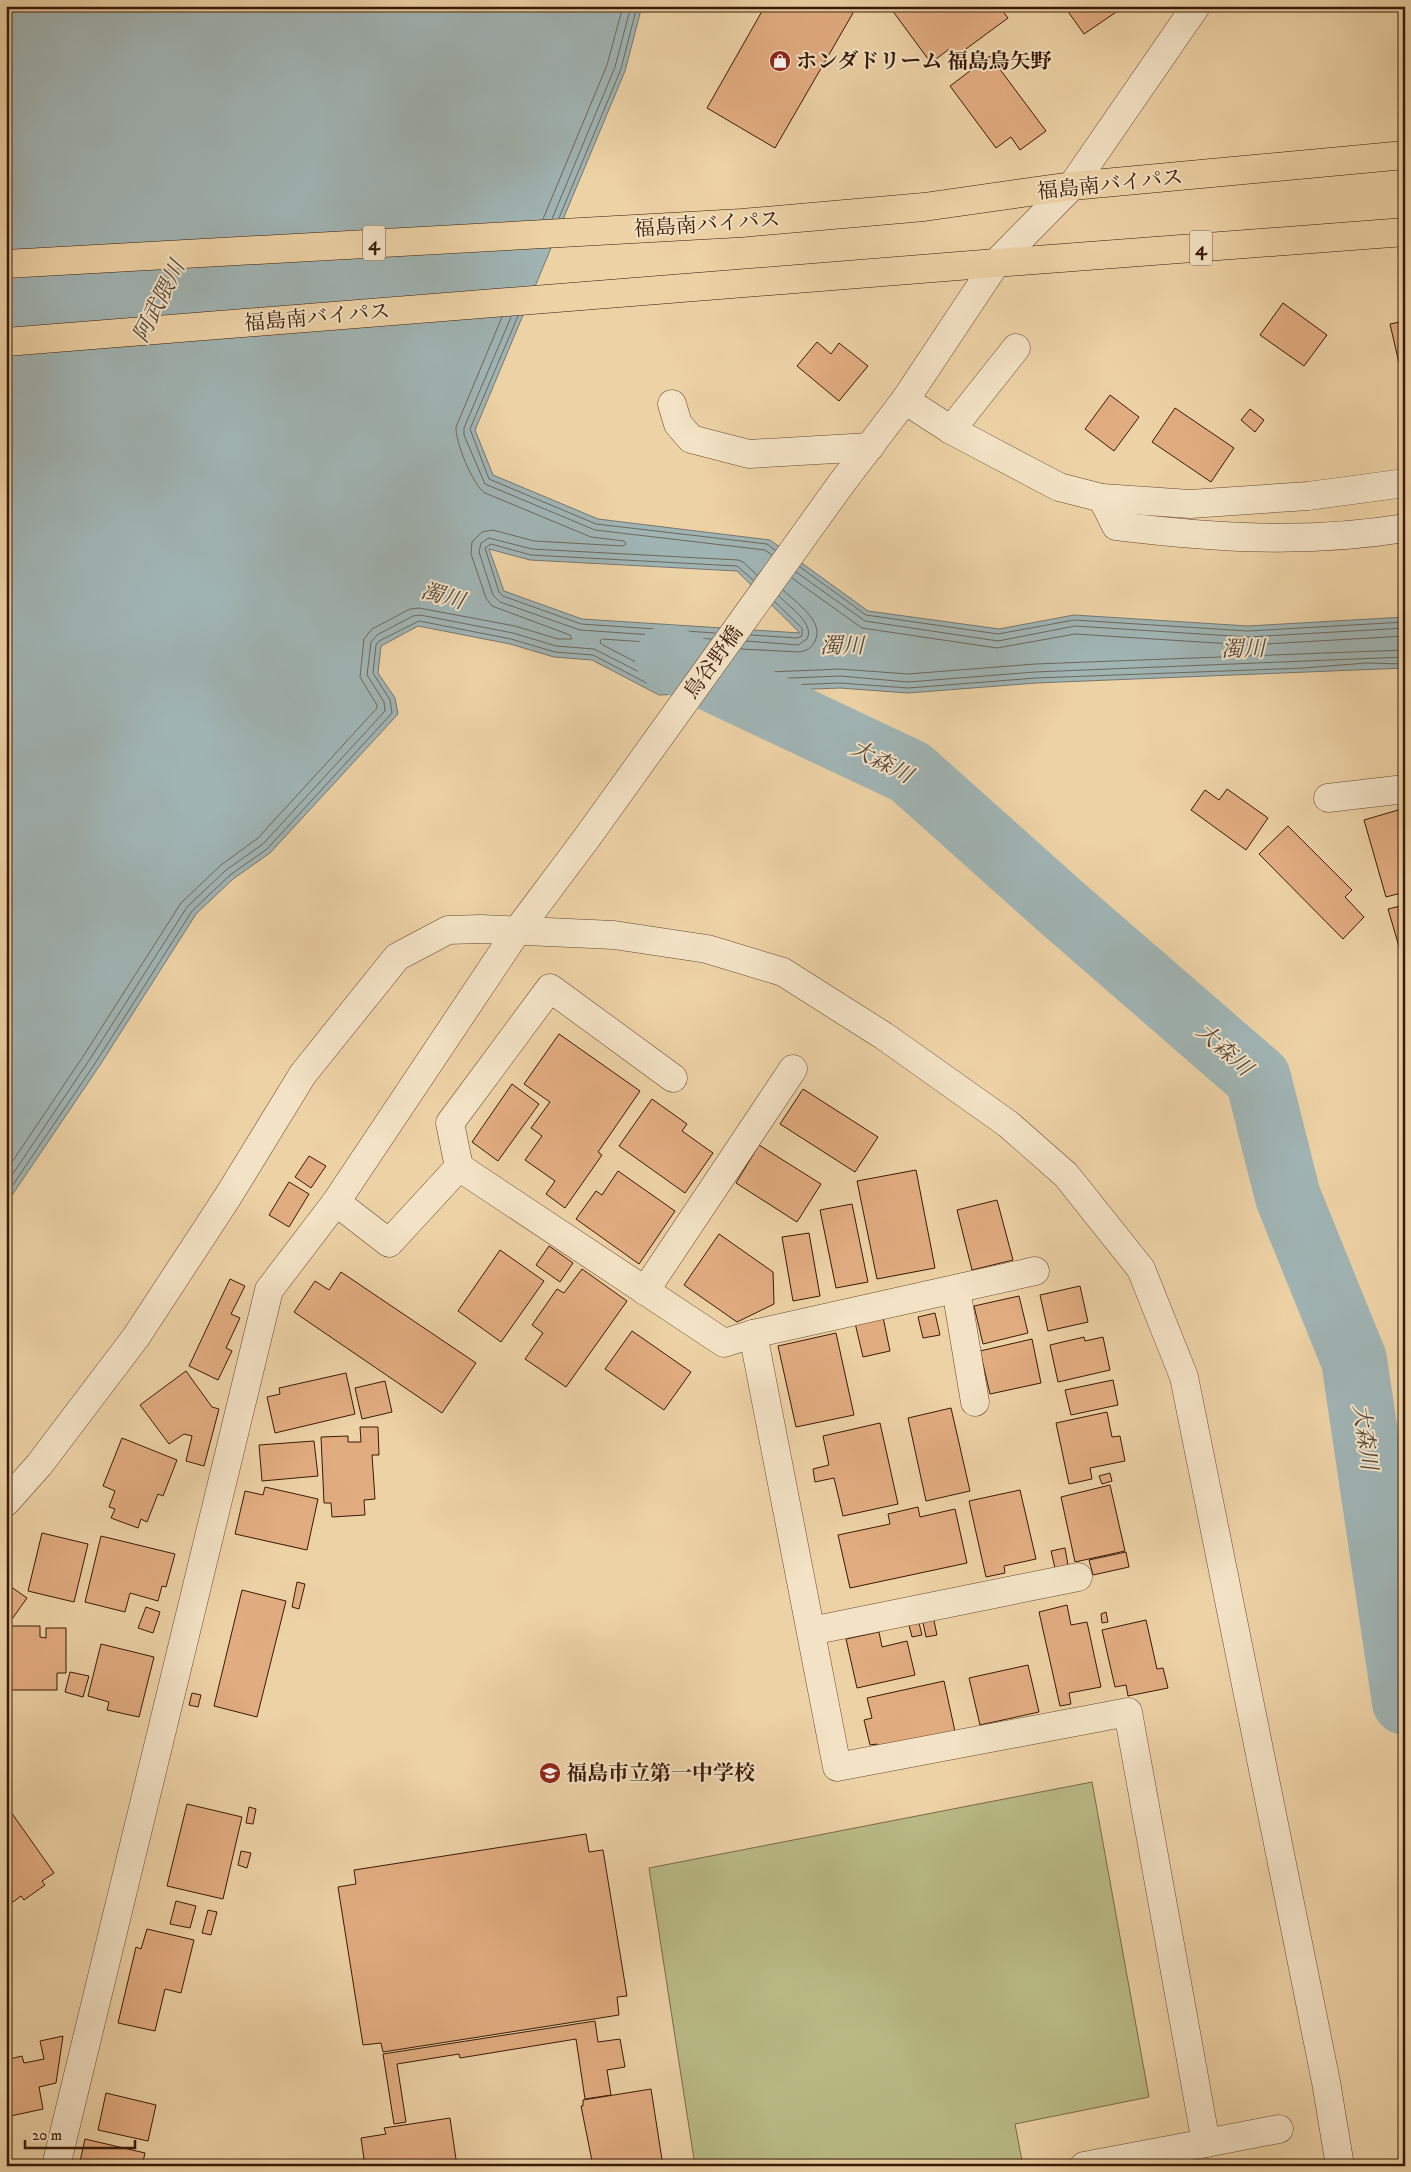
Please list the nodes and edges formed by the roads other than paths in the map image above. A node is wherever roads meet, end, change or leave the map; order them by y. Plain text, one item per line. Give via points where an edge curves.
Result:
1 (1196, 6) edge
2 (1405, 155) edge
3 (1072, 186) junction
4 (1405, 232) edge
5 (996, 263) junction
6 (6, 264) edge
7 (6, 342) edge
8 (1016, 348) dead end
9 (905, 400) junction
10 (672, 404) dead end
11 (951, 430) junction
12 (870, 447) junction
13 (1405, 483) edge
14 (1102, 498) junction
15 (1405, 528) edge
16 (1405, 789) edge
17 (1328, 798) dead end
18 (517, 931) junction
19 (793, 1069) dead end
20 (673, 1078) dead end
21 (459, 1167) junction
22 (336, 1202) junction
23 (1035, 1271) dead end
24 (956, 1289) junction
25 (645, 1291) junction
26 (754, 1334) junction
27 (975, 1402) dead end
28 (6, 1502) edge
29 (1078, 1577) dead end
30 (811, 1631) junction
31 (1279, 2129) dead end
32 (1206, 2143) junction
33 (56, 2166) edge
34 (1084, 2166) edge
35 (1340, 2166) edge

1 - 3 street, 鳥谷野橋
2 - 3 highway, 福島南バイパス / 4
3 - 5 street, 鳥谷野橋
3 - 6 highway, 福島南バイパス / 4 via 924,207 742,223
4 - 5 highway, 福島南バイパス / 4
5 - 7 highway, 福島南バイパス / 4
5 - 9 street, 鳥谷野橋
8 - 11 street
9 - 11 street
9 - 12 street, 鳥谷野橋
10 - 12 street via 678,424 691,439 749,454
11 - 14 street via 1059,487
12 - 18 street, 鳥谷野橋
13 - 14 street via 1308,496 1190,504
14 - 15 street via 1116,526 1168,532 1247,539 1362,535
16 - 17 street
18 - 22 street, 鳥谷野橋
18 - 28 street via 448,930 397,957 303,1074 136,1337 39,1465
18 - 35 street via 614,935 707,948 783,972 884,1036 1008,1124 1066,1174 1141,1269 1184,1377 1326,2082
19 - 25 street
20 - 21 street via 550,988 450,1123
21 - 22 street via 389,1243
21 - 25 street
22 - 33 street, 鳥谷野橋 via 269,1290
23 - 24 street
24 - 26 street
24 - 27 street
25 - 26 street via 724,1343
26 - 30 street
29 - 30 street
30 - 32 street via 837,1767 1128,1712
31 - 32 street
32 - 34 street

